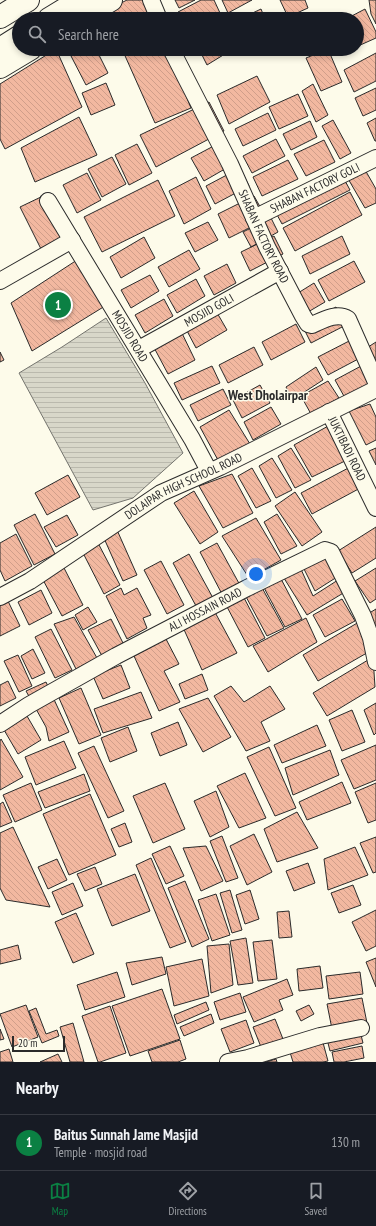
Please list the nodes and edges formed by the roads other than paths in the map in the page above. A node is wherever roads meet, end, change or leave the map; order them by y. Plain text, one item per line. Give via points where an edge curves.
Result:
1 (28, 0) edge
2 (80, 0) edge
3 (111, 0) edge
4 (151, 0) edge
5 (60, 12) edge
6 (91, 12) edge
7 (156, 12) edge
8 (0, 17) edge
9 (12, 42) edge
10 (0, 49) edge
11 (18, 56) edge
12 (175, 56) edge
13 (0, 67) edge
14 (376, 158) edge
15 (48, 201) dead end
16 (254, 218) junction
17 (72, 240) junction
18 (280, 271) junction
19 (0, 281) edge
20 (139, 349) junction
21 (376, 382) edge
22 (376, 389) edge
23 (329, 412) junction
24 (209, 471) junction
25 (376, 508) edge
26 (0, 597) edge
27 (376, 662) edge
28 (0, 724) edge
29 (361, 1028) dead end
30 (228, 1062) edge

1 - 8 highway
2 - 5 highway
3 - 6 highway
4 - 7 street
9 - 10 highway
11 - 13 highway
12 - 16 street, SHABAN FACTORY ROAD via 230,164
14 - 16 street, SHABAN FACTORY GOLI
15 - 17 street, MOSJID ROAD
16 - 18 street, SHABAN FACTORY ROAD
17 - 19 street
17 - 20 street, MOSJID ROAD
18 - 20 street, MOSJID GOLI
18 - 21 street, SHABAN FACTORY ROAD via 308,324 312,325 330,317 343,316 348,319
20 - 24 street, MOSJID ROAD
22 - 23 street, DOLAIPAR HIGH SCHOOL ROAD
23 - 24 street, DOLAIPAR HIGH SCHOOL ROAD
23 - 25 street, JUKTIBADI ROAD
24 - 26 street, DOLAIPAR HIGH SCHOOL ROAD via 161,493 30,581
27 - 28 street, ALI HOSSAIN ROAD via 363,616 331,552 325,550 116,656
29 - 30 street via 320,1036

